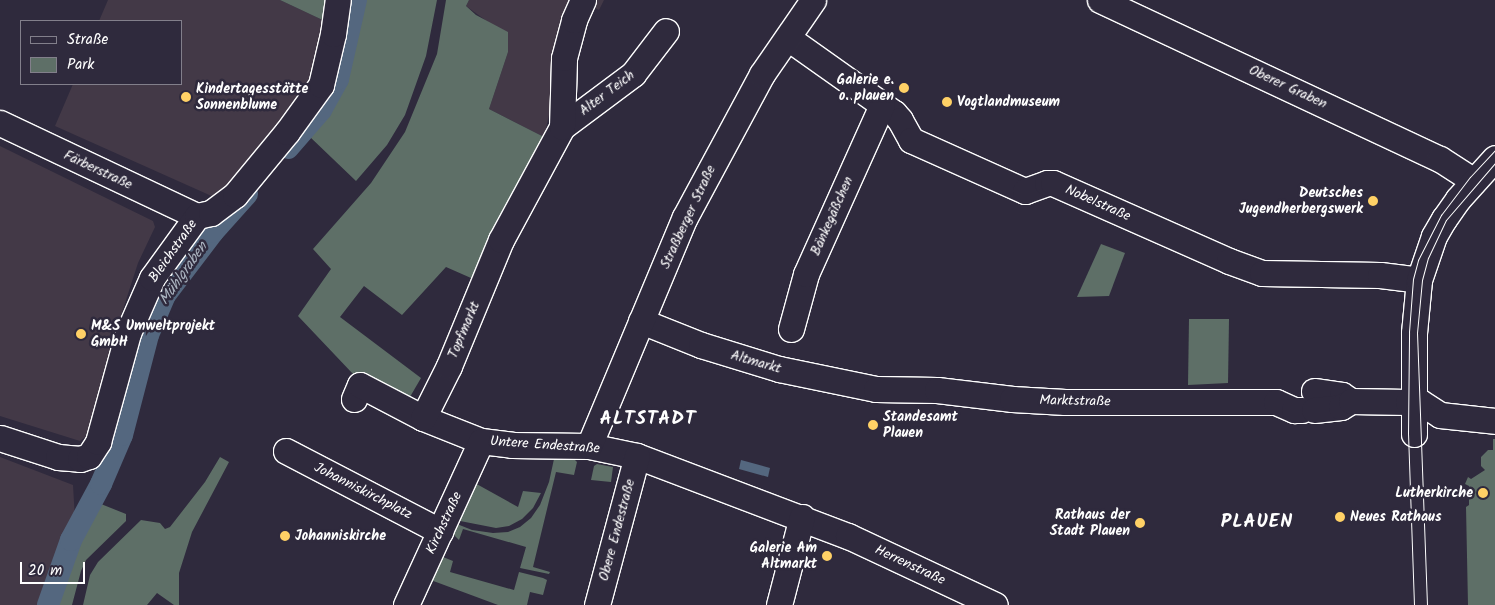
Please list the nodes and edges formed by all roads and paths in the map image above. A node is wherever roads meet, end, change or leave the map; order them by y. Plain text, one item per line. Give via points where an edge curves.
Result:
1 (338, 0) edge
2 (584, 0) edge
3 (813, 0) edge
4 (1100, 0) edge
5 (666, 31) dead end
6 (788, 38) junction
7 (882, 105) junction
8 (0, 124) edge
9 (562, 127) junction
10 (1495, 158) edge
11 (1474, 181) junction
12 (197, 216) junction
13 (501, 240) joint
14 (1419, 280) junction
15 (641, 321) junction
16 (791, 329) dead end
17 (876, 389) joint
18 (354, 399) dead end
19 (1413, 402) junction
20 (423, 418) junction
21 (1495, 421) edge
22 (1414, 434) dead end
23 (0, 438) edge
24 (481, 441) junction
25 (588, 446) junction
26 (286, 451) dead end
27 (637, 456) junction
28 (813, 521) junction
29 (440, 531) junction
30 (406, 605) edge
31 (597, 605) edge
32 (779, 605) edge
33 (995, 605) edge

1 - 12 street, Bleichstraße via 334,34 321,85 235,195 211,213
2 - 9 street, Alter Teich via 574,20 564,58
3 - 6 street, Straßberger Straße
4 - 11 street, Oberer Graben via 1440,159
5 - 9 street, Alter Teich via 633,74
6 - 7 street, Nobelstraße
6 - 15 street, Straßberger Straße via 762,74 712,166
7 - 14 street, Nobelstraße via 900,120 911,140 919,145 1025,190 1053,183 1244,268 1262,272 1380,275
7 - 16 street, Bänkegäßchen via 806,274
8 - 12 street, Färberstraße
9 - 13 street, Alter Teich
10 - 11 street
11 - 14 street via 1434,236
12 - 23 street, Bleichstraße via 152,278 128,333 98,442 89,456 80,459 58,457
13 - 20 street, Topfmarkt via 449,366
14 - 19 street
15 - 17 street, Altmarkt via 701,345 770,366
15 - 25 street, Straßberger Straße
17 - 19 street, Marktstraße via 937,390 1065,402 1276,402 1294,410 1307,401 1341,407 1351,401
18 - 20 street, Untere Endestraße via 360,385
19 - 21 street via 1420,402 1440,415
19 - 22 street
20 - 24 street, Untere Endestraße
24 - 25 street, Untere Endestraße via 512,445
24 - 29 street, Kirchstraße
25 - 27 street, Untere Endestraße
26 - 29 street, Johanniskirchplatz
27 - 28 street
27 - 31 street, Obere Endestraße
28 - 32 street
28 - 33 street, Herrenstraße
29 - 30 street, Kirchstraße

